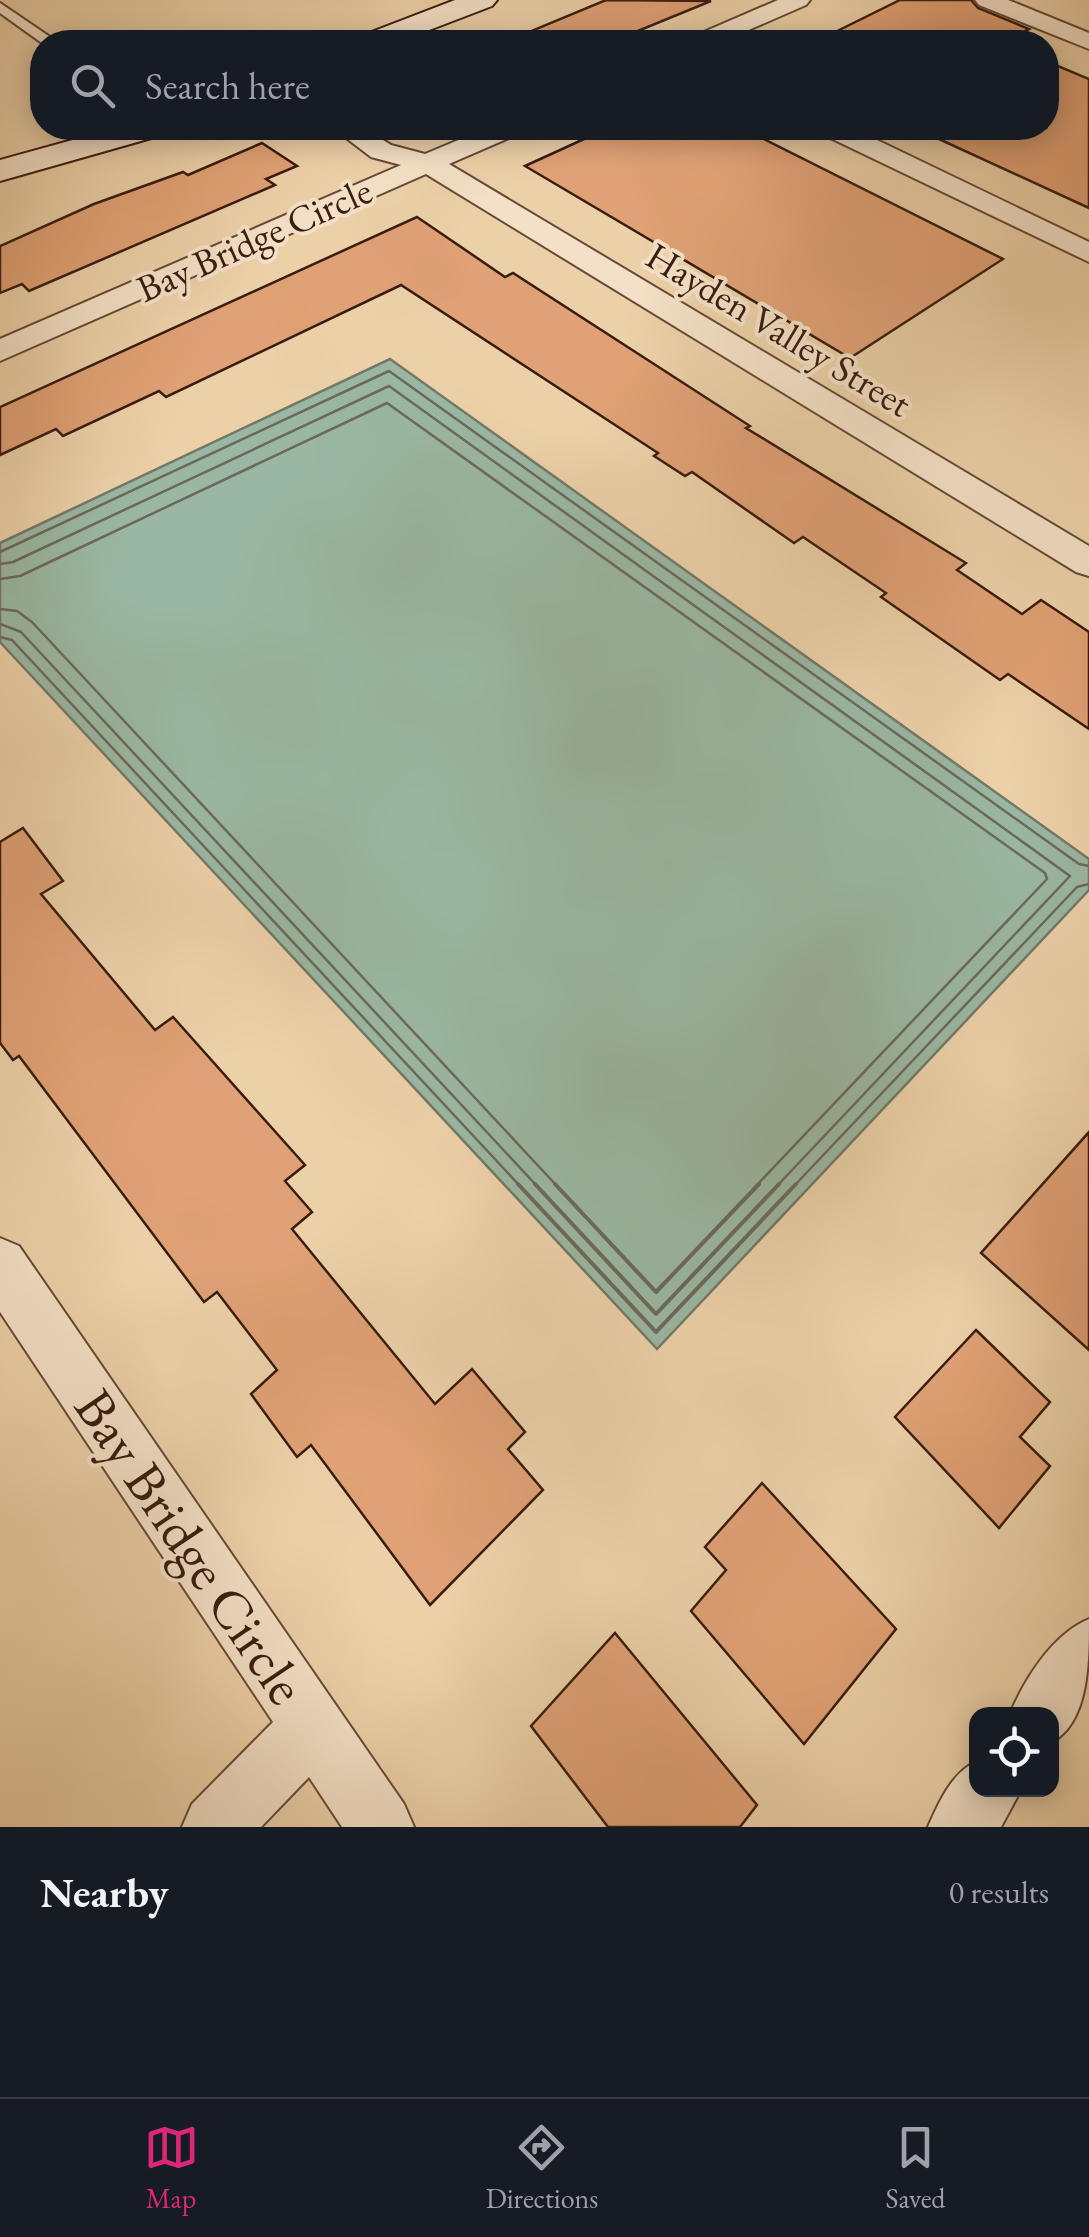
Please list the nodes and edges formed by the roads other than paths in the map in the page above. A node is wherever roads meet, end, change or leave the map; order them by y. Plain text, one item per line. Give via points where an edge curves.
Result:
1 (482, 0) edge
2 (798, 0) edge
3 (987, 0) edge
4 (0, 7) edge
5 (32, 30) edge
6 (403, 30) edge
7 (729, 30) edge
8 (1089, 42) edge
9 (96, 140) edge
10 (365, 140) edge
11 (417, 140) edge
12 (480, 140) edge
13 (857, 140) edge
14 (427, 163) junction
15 (0, 171) edge
16 (1089, 253) edge
17 (0, 351) edge
18 (1089, 562) edge
19 (0, 1265) edge
20 (1089, 1650) edge
21 (1047, 1707) edge
22 (314, 1727) junction
23 (983, 1797) edge
24 (215, 1827) edge
25 (381, 1827) edge
26 (961, 1827) edge

1 - 6 main road
2 - 7 street
3 - 8 street
4 - 5 lane
9 - 15 main road
10 - 14 street, Hayden Valley Street
11 - 14 street, Hayden Valley Street
12 - 14 street, Bay Bridge Circle
13 - 16 street
14 - 17 street, Bay Bridge Circle
14 - 18 street, Hayden Valley Street
19 - 22 street, Bay Bridge Circle
20 - 21 street
22 - 24 street
22 - 25 street, Bay Bridge Circle
23 - 26 street

